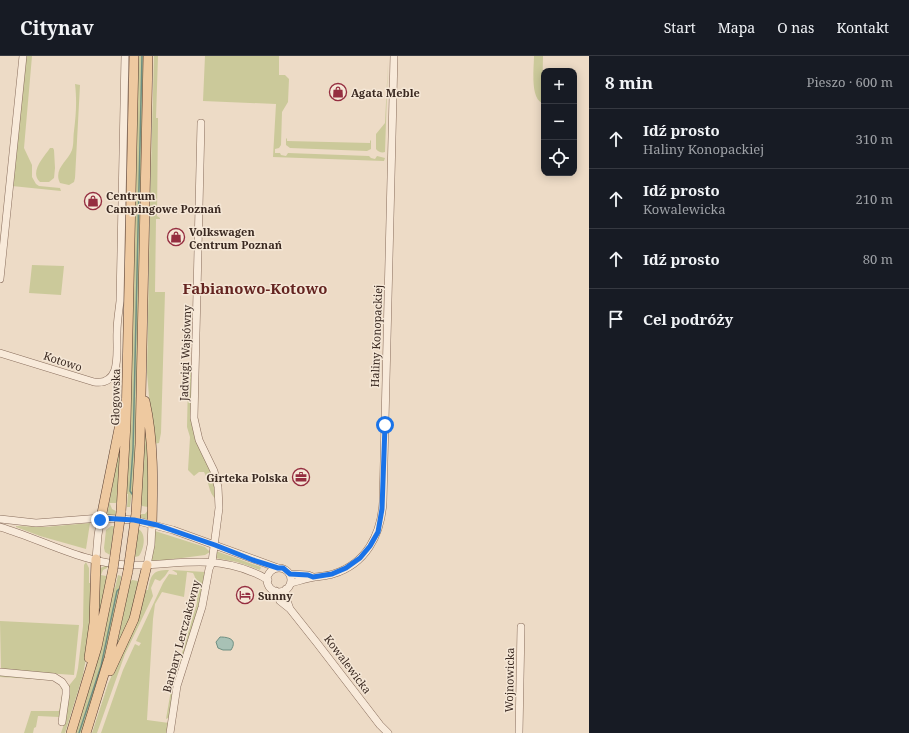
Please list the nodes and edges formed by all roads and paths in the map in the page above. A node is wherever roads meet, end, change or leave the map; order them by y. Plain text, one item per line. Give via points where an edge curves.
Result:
1 (23, 56) edge
2 (125, 56) edge
3 (134, 56) edge
4 (148, 56) edge
5 (394, 56) edge
6 (202, 123) dead end
7 (0, 279) edge
8 (1, 354) edge
9 (141, 384) junction
10 (127, 390) junction
11 (101, 518) junction
12 (0, 519) edge
13 (152, 524) junction
14 (0, 527) edge
15 (216, 531) junction
16 (204, 541) junction
17 (215, 545) junction
18 (96, 559) junction
19 (200, 561) junction
20 (212, 562) junction
21 (147, 565) junction
22 (278, 568) junction
23 (209, 569) junction
24 (290, 574) junction
25 (313, 577) junction
26 (268, 580) junction
27 (289, 586) junction
28 (276, 591) junction
29 (290, 609) junction
30 (521, 627) dead end
31 (0, 672) edge
32 (102, 684) junction
33 (85, 689) junction
34 (62, 722) dead end
35 (71, 733) edge
36 (86, 733) edge
37 (170, 733) edge
38 (388, 733) edge
39 (519, 733) edge

1 - 7 street
2 - 8 street, Kotowo via 120,301 113,374 103,382 92,382
3 - 10 main road, Głogowska
4 - 9 main road
5 - 25 street, Haliny Konopackiej via 381,521 373,543 356,562 332,574
6 - 15 street, Jadwigi Wajsówny via 194,418 199,440 217,482 220,503
9 - 13 main road via 152,457
9 - 32 main road, bridge via 136,514 128,571
10 - 11 main road
10 - 33 main road, Głogowska, bridge via 121,512 113,569 99,639
11 - 12 street via 44,523
11 - 13 street
11 - 18 street
13 - 16 street
13 - 21 street
14 - 18 street
15 - 16 street
15 - 17 street, Jadwigi Wajsówny
16 - 17 street
17 - 20 street, Barbary Lerczakówny
17 - 22 street
18 - 21 street via 122,565
18 - 33 main road via 94,623
19 - 20 street
19 - 21 street
19 - 23 street, Barbary Lerczakówny
20 - 23 street, Barbary Lerczakówny
20 - 26 street via 237,565
21 - 32 main road via 134,619
22 - 24 street via 285,569
22 - 26 street via 270,572
23 - 37 street, Barbary Lerczakówny via 202,607 176,691
24 - 25 street, Haliny Konopackiej
24 - 27 street
25 - 27 street, Haliny Konopackiej
26 - 28 street via 271,588
27 - 28 street via 282,591
27 - 29 street, Kowalewicka via 286,598
28 - 29 street, Kowalewicka via 280,601
29 - 38 street, Kowalewicka
30 - 39 street, Wojnowicka
31 - 34 street via 54,678 62,682 66,688
32 - 36 main road
33 - 35 main road, Głogowska

